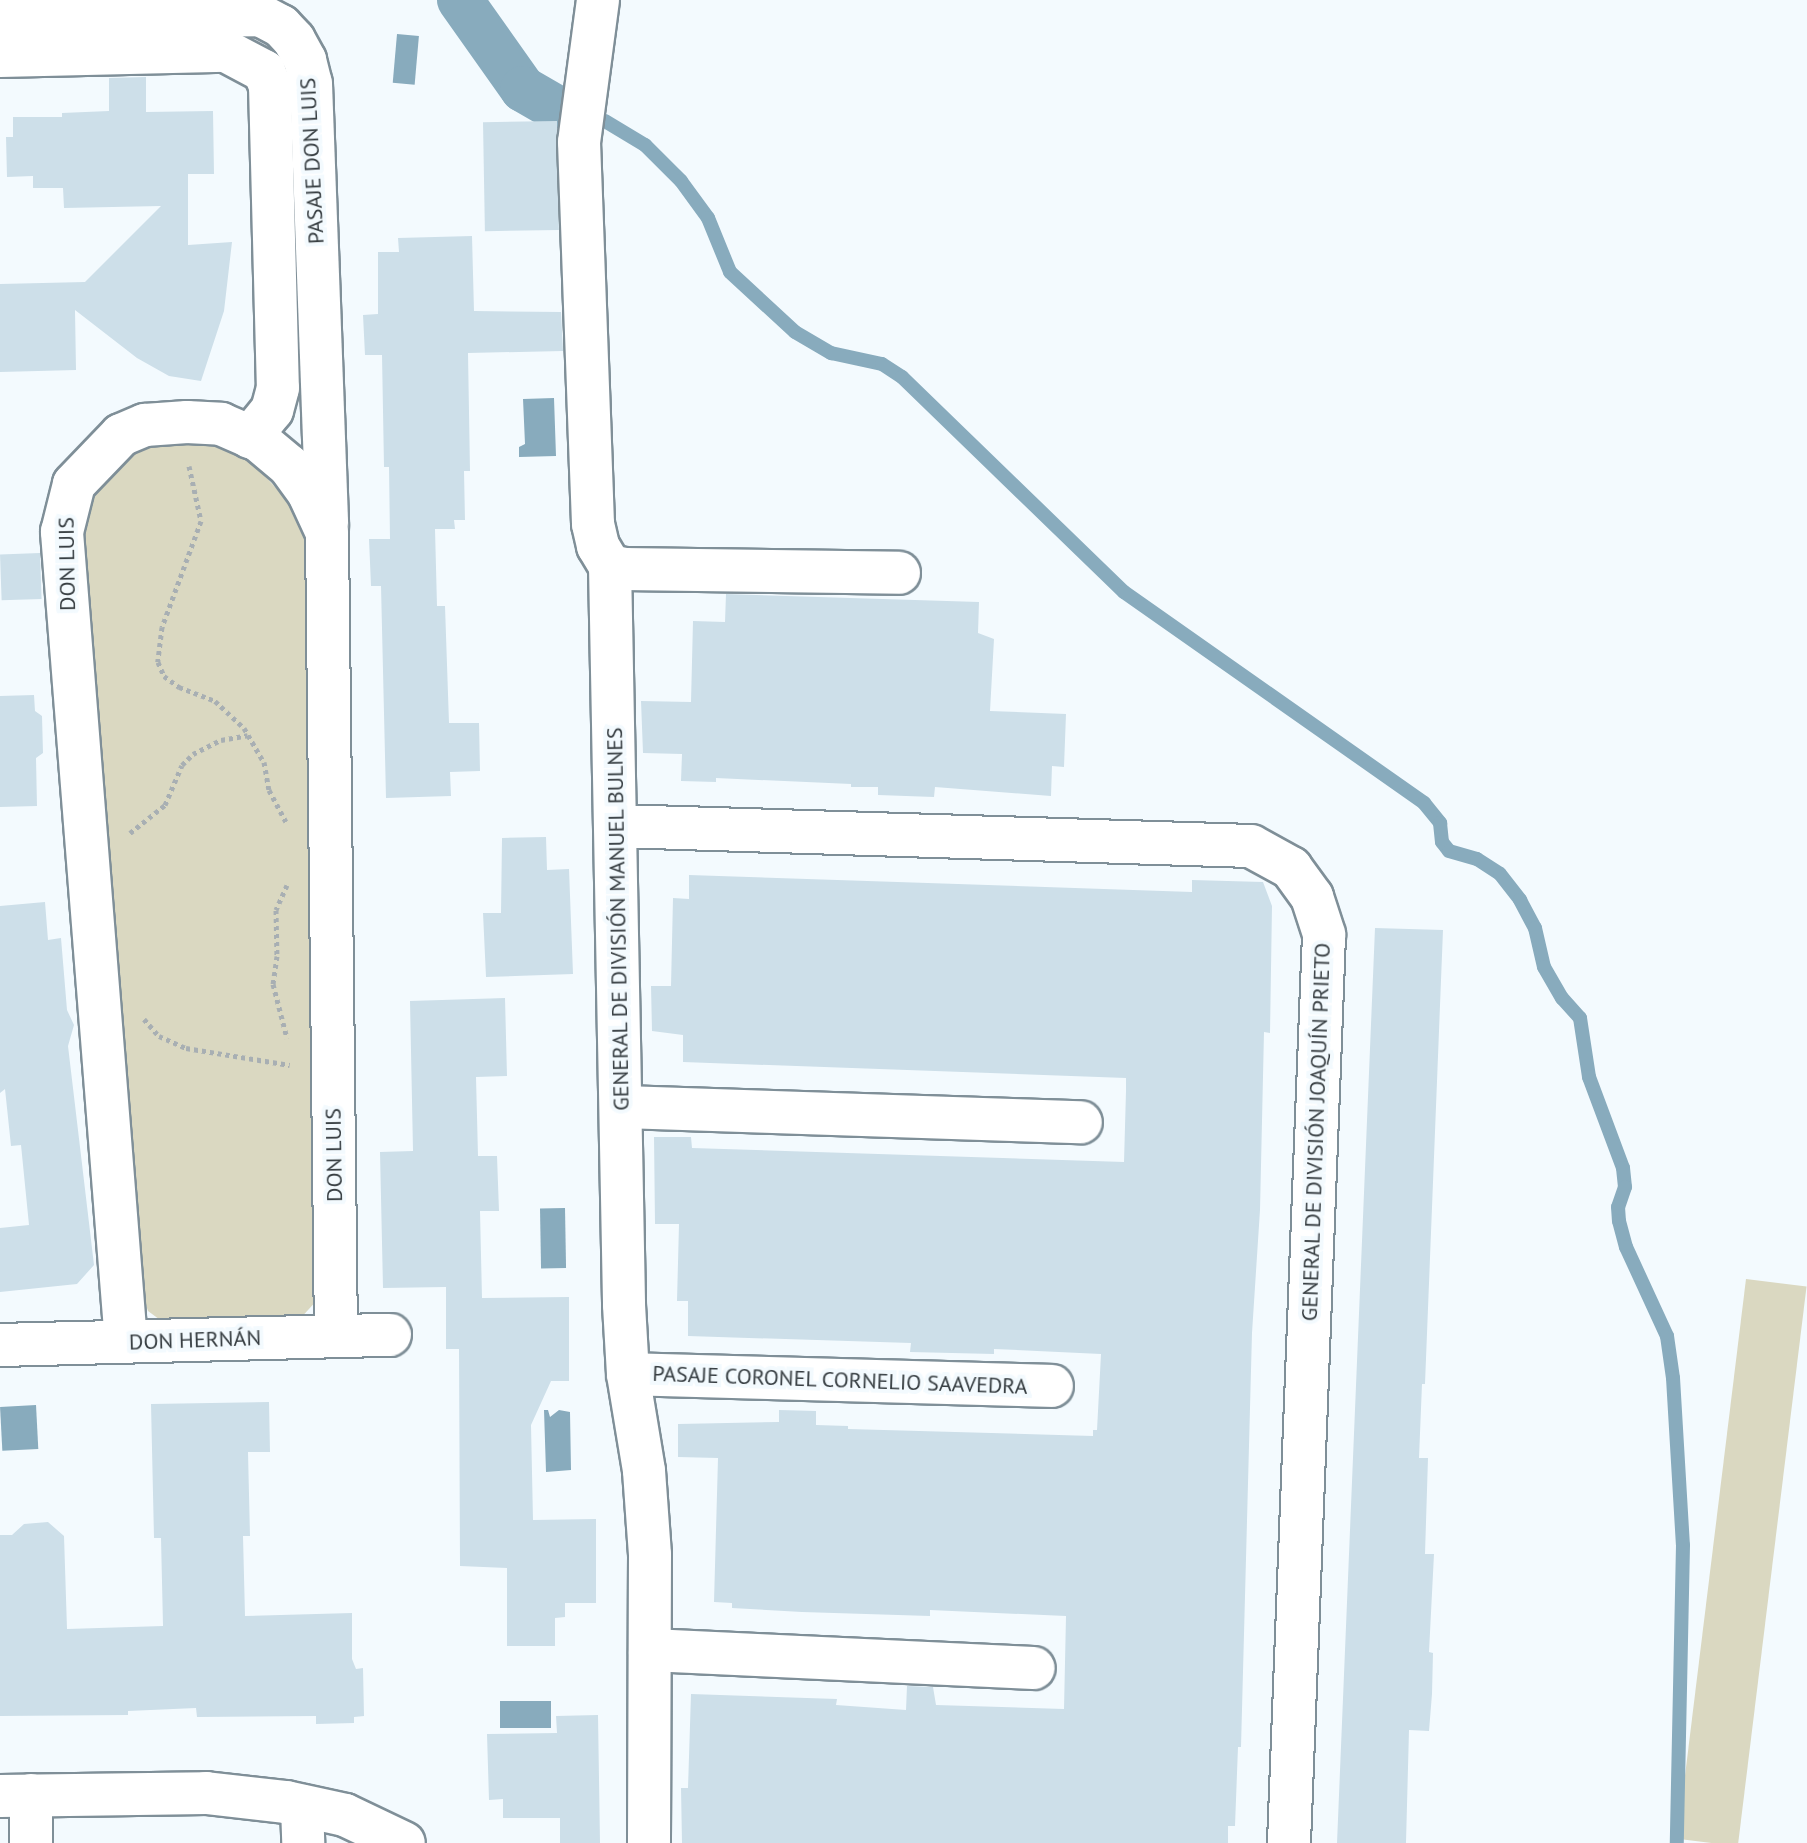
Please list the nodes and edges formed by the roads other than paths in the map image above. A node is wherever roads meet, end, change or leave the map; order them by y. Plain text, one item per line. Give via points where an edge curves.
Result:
1 (598, 0) edge
2 (0, 17) edge
3 (0, 56) edge
4 (278, 356) junction
5 (323, 396) junction
6 (250, 437) junction
7 (327, 533) junction
8 (610, 566) junction
9 (899, 573) dead end
10 (618, 826) junction
11 (622, 1107) junction
12 (1081, 1122) dead end
13 (390, 1335) dead end
14 (336, 1336) junction
15 (126, 1342) junction
16 (0, 1345) edge
17 (628, 1374) junction
18 (1052, 1386) dead end
19 (650, 1650) junction
20 (1034, 1668) dead end
21 (16, 1795) edge
22 (303, 1824) edge
23 (31, 1843) edge
24 (404, 1843) edge
25 (649, 1843) edge
26 (1289, 1843) edge

1 - 8 street, GENERAL DE DIVISIÓN MANUEL BULNES via 579,142 593,524
2 - 5 street, PASAJE DON LUIS via 260,15 294,40 311,84
3 - 4 street, PASAJE DON LUIS via 226,51 264,71 270,86
4 - 5 street
4 - 6 street, PASAJE DON LUIS via 272,410
5 - 7 street, PASAJE DON LUIS
6 - 7 street, DON LUIS via 289,466
6 - 15 street, DON LUIS via 221,424 187,422 145,425 121,435 74,484 64,519 62,552
7 - 14 street, DON LUIS
8 - 9 street
8 - 10 street, GENERAL DE DIVISIÓN MANUEL BULNES
10 - 11 street, GENERAL DE DIVISIÓN MANUEL BULNES
10 - 26 street, GENERAL DE DIVISIÓN JOAQUÍN PRIETO via 1251,846 1291,868 1312,897 1324,935
11 - 12 street
11 - 17 street, GENERAL DE DIVISIÓN MANUEL BULNES
13 - 14 street, DON HERNÁN
14 - 15 street, DON HERNÁN
15 - 16 street, DON HERNÁN
17 - 18 street, PASAJE CORONEL CORNELIO SAAVEDRA
17 - 19 street, GENERAL DE DIVISIÓN MANUEL BULNES via 644,1471
19 - 20 street
19 - 25 street, GENERAL DE DIVISIÓN MANUEL BULNES
21 - 22 street via 206,1793
21 - 23 street
22 - 24 street via 345,1815

